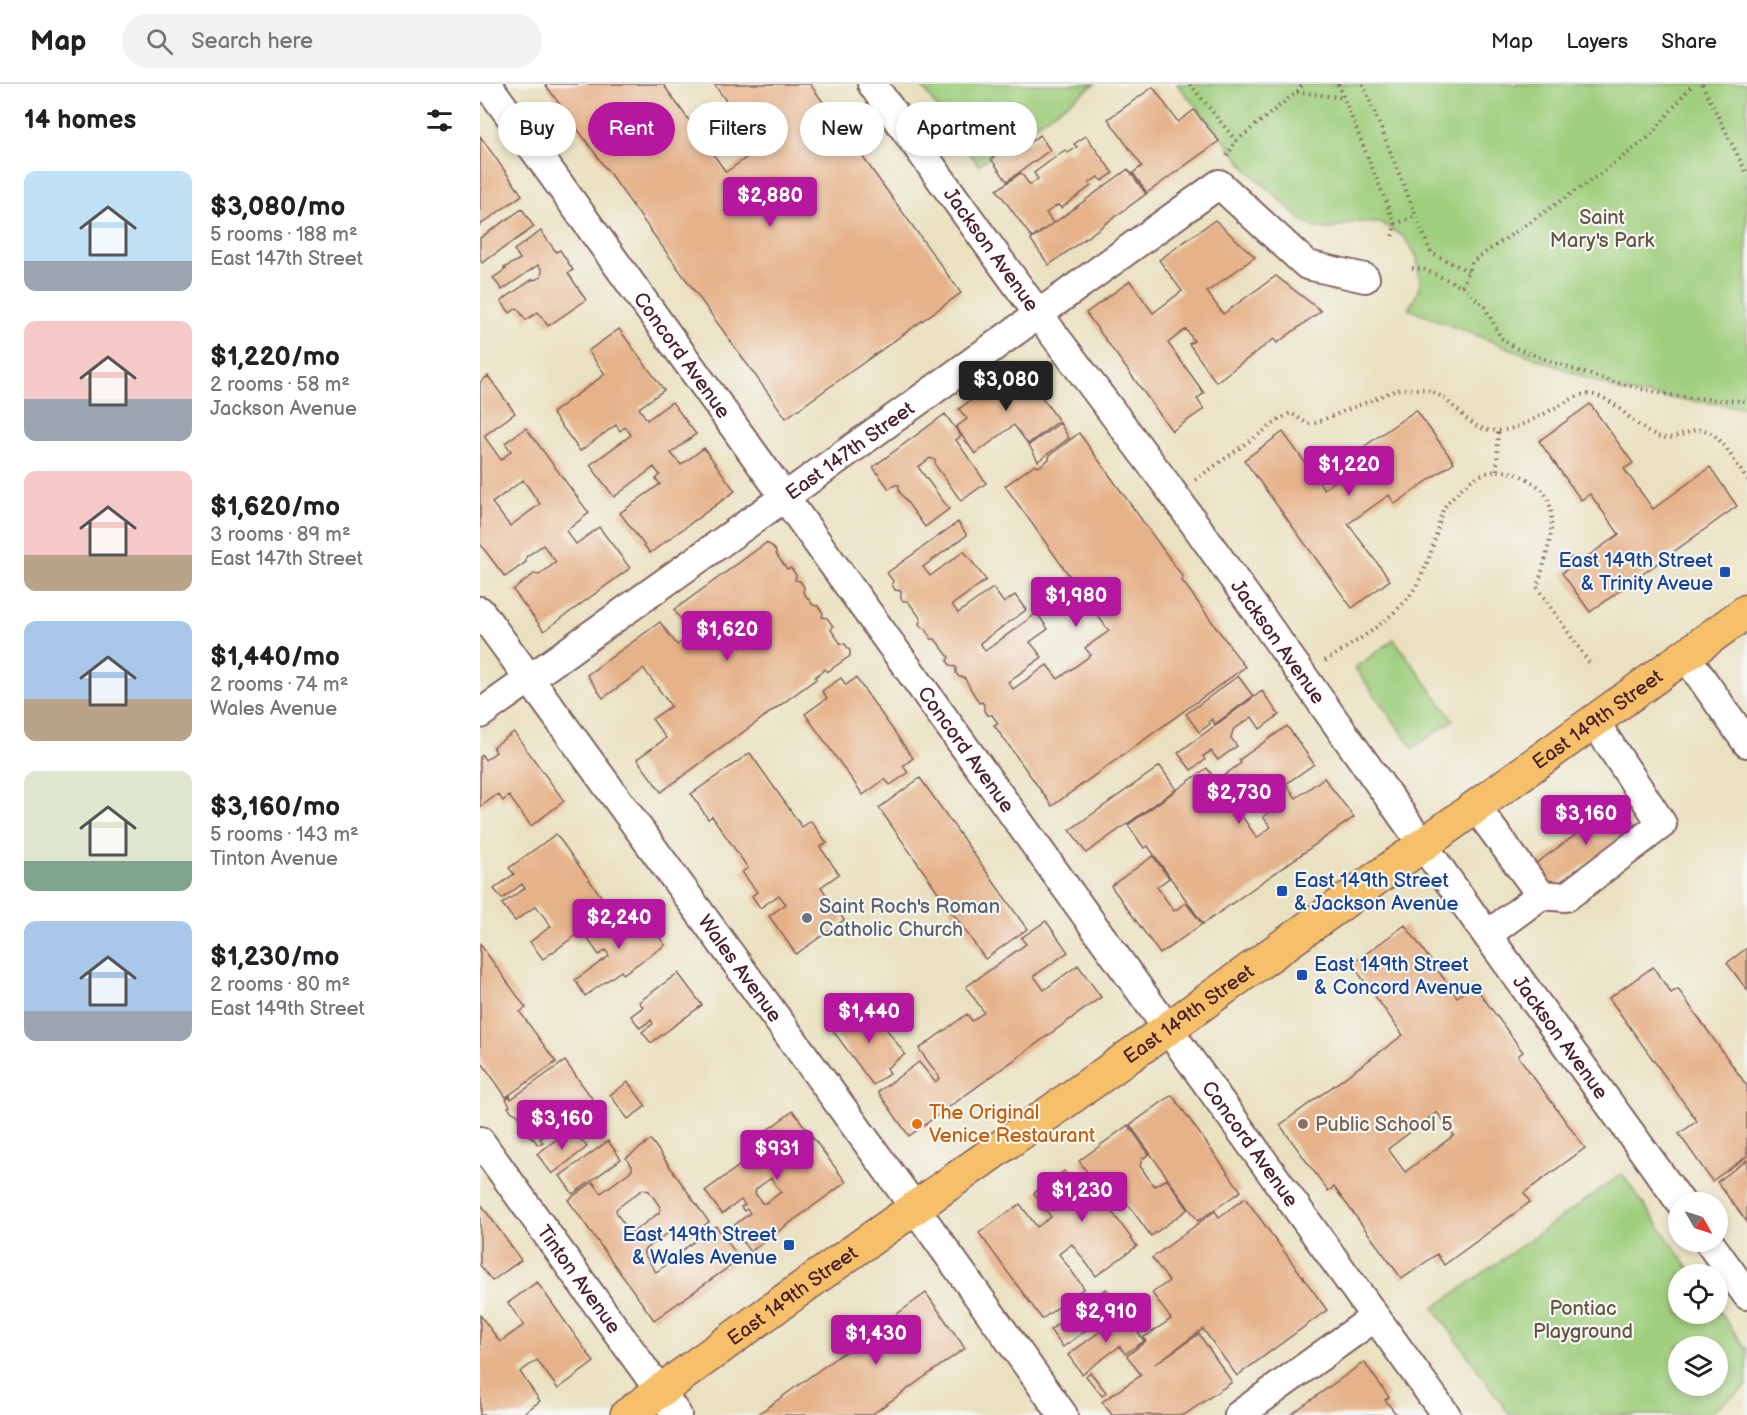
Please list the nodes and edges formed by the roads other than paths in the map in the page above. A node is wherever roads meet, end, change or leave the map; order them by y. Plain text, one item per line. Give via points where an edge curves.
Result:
1 (487, 84) edge
2 (872, 84) edge
3 (1365, 278) dead end
4 (1039, 315) junction
5 (785, 497) junction
6 (480, 611) edge
7 (1747, 611) edge
8 (1685, 656) junction
9 (529, 679) junction
10 (480, 714) edge
11 (1594, 721) junction
12 (1747, 743) edge
13 (1475, 806) junction
14 (1423, 845) junction
15 (1541, 895) junction
16 (1487, 936) junction
17 (1169, 1028) junction
18 (480, 1141) edge
19 (1673, 1192) edge
20 (915, 1208) junction
21 (1716, 1252) edge
22 (1747, 1295) edge
23 (1375, 1317) junction
24 (669, 1403) edge
25 (627, 1415) edge
26 (1063, 1415) edge
27 (1239, 1415) edge
28 (1446, 1415) edge

1 - 5 street, Concord Avenue
2 - 4 street, Jackson Avenue
3 - 4 street, East 147th Street via 1307,266 1220,184
4 - 5 street, East 147th Street
4 - 14 street, Jackson Avenue via 1167,485
5 - 9 street, East 147th Street
5 - 17 street, Concord Avenue
6 - 9 street, Wales Avenue
7 - 8 main road, East 149th Street
8 - 11 main road, East 149th Street
8 - 12 street
9 - 10 street, East 147th Street
9 - 20 street, Wales Avenue
11 - 13 main road, East 149th Street
11 - 15 street via 1662,824 1566,897
13 - 14 main road, East 149th Street
13 - 15 street
14 - 16 street, Jackson Avenue
14 - 17 main road, East 149th Street
15 - 16 street
16 - 19 street, Jackson Avenue
17 - 20 main road, East 149th Street
17 - 23 street, Concord Avenue
18 - 24 street, Tinton Avenue
20 - 24 main road, East 149th Street
20 - 26 street, Wales Avenue
21 - 22 street
23 - 27 street
23 - 28 street, Concord Avenue
24 - 25 main road, East 149th Street

